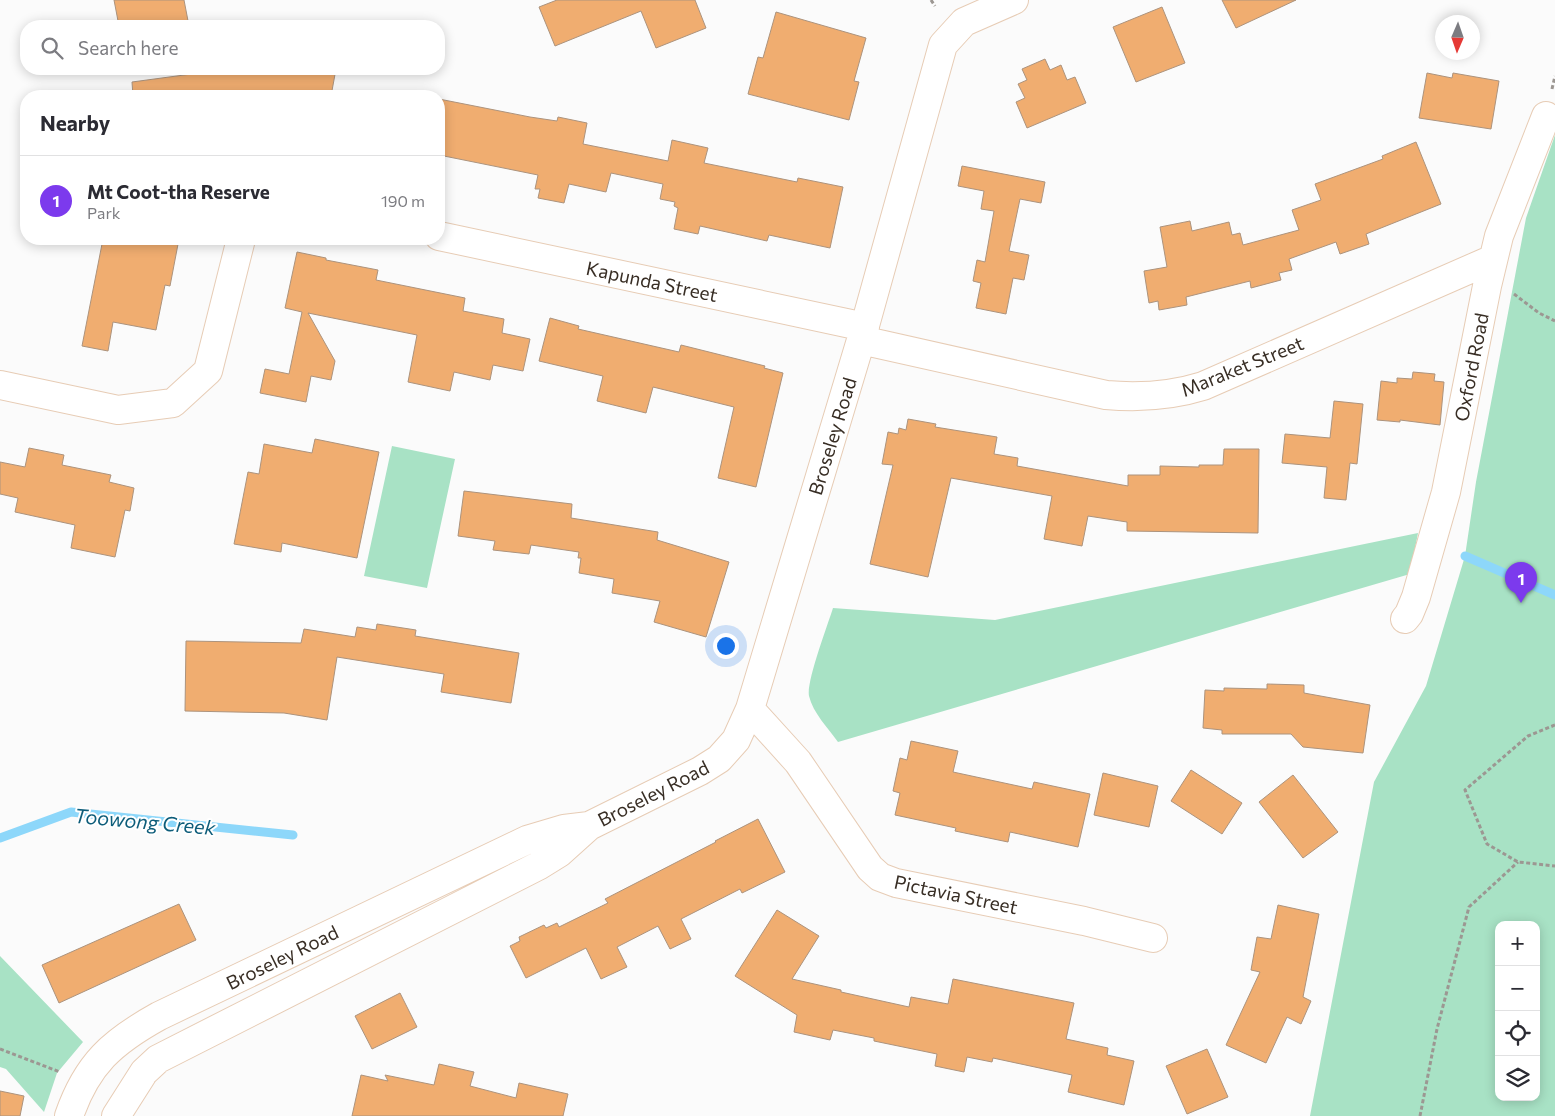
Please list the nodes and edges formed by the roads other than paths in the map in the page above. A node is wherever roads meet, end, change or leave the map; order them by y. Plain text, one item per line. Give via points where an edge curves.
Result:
1 (1014, 0) edge
2 (1546, 116) dead end
3 (445, 237) edge
4 (240, 245) edge
5 (1491, 268) junction
6 (863, 333) junction
7 (0, 385) edge
8 (1405, 619) dead end
9 (750, 709) junction
10 (588, 826) junction
11 (1153, 938) dead end
12 (69, 1116) edge
13 (116, 1116) edge

1 - 6 street, Broseley Road via 964,22 943,45
2 - 5 street, Oxford Road via 1502,226
3 - 6 street, Kapunda Street
4 - 7 street via 208,371 173,403 118,410
5 - 6 street, Maraket Street via 1203,386 1156,396 1106,394 915,354
5 - 8 street, Oxford Road via 1446,492 1416,597
6 - 9 street, Broseley Road
9 - 10 street, Broseley Road via 736,740 719,759
9 - 11 street, Pictavia Street via 798,762 864,860 880,877
10 - 12 street, Broseley Road via 527,840 158,1016 129,1033 99,1059 84,1081
10 - 13 street, Broseley Road via 559,853 538,866 158,1059 144,1072

